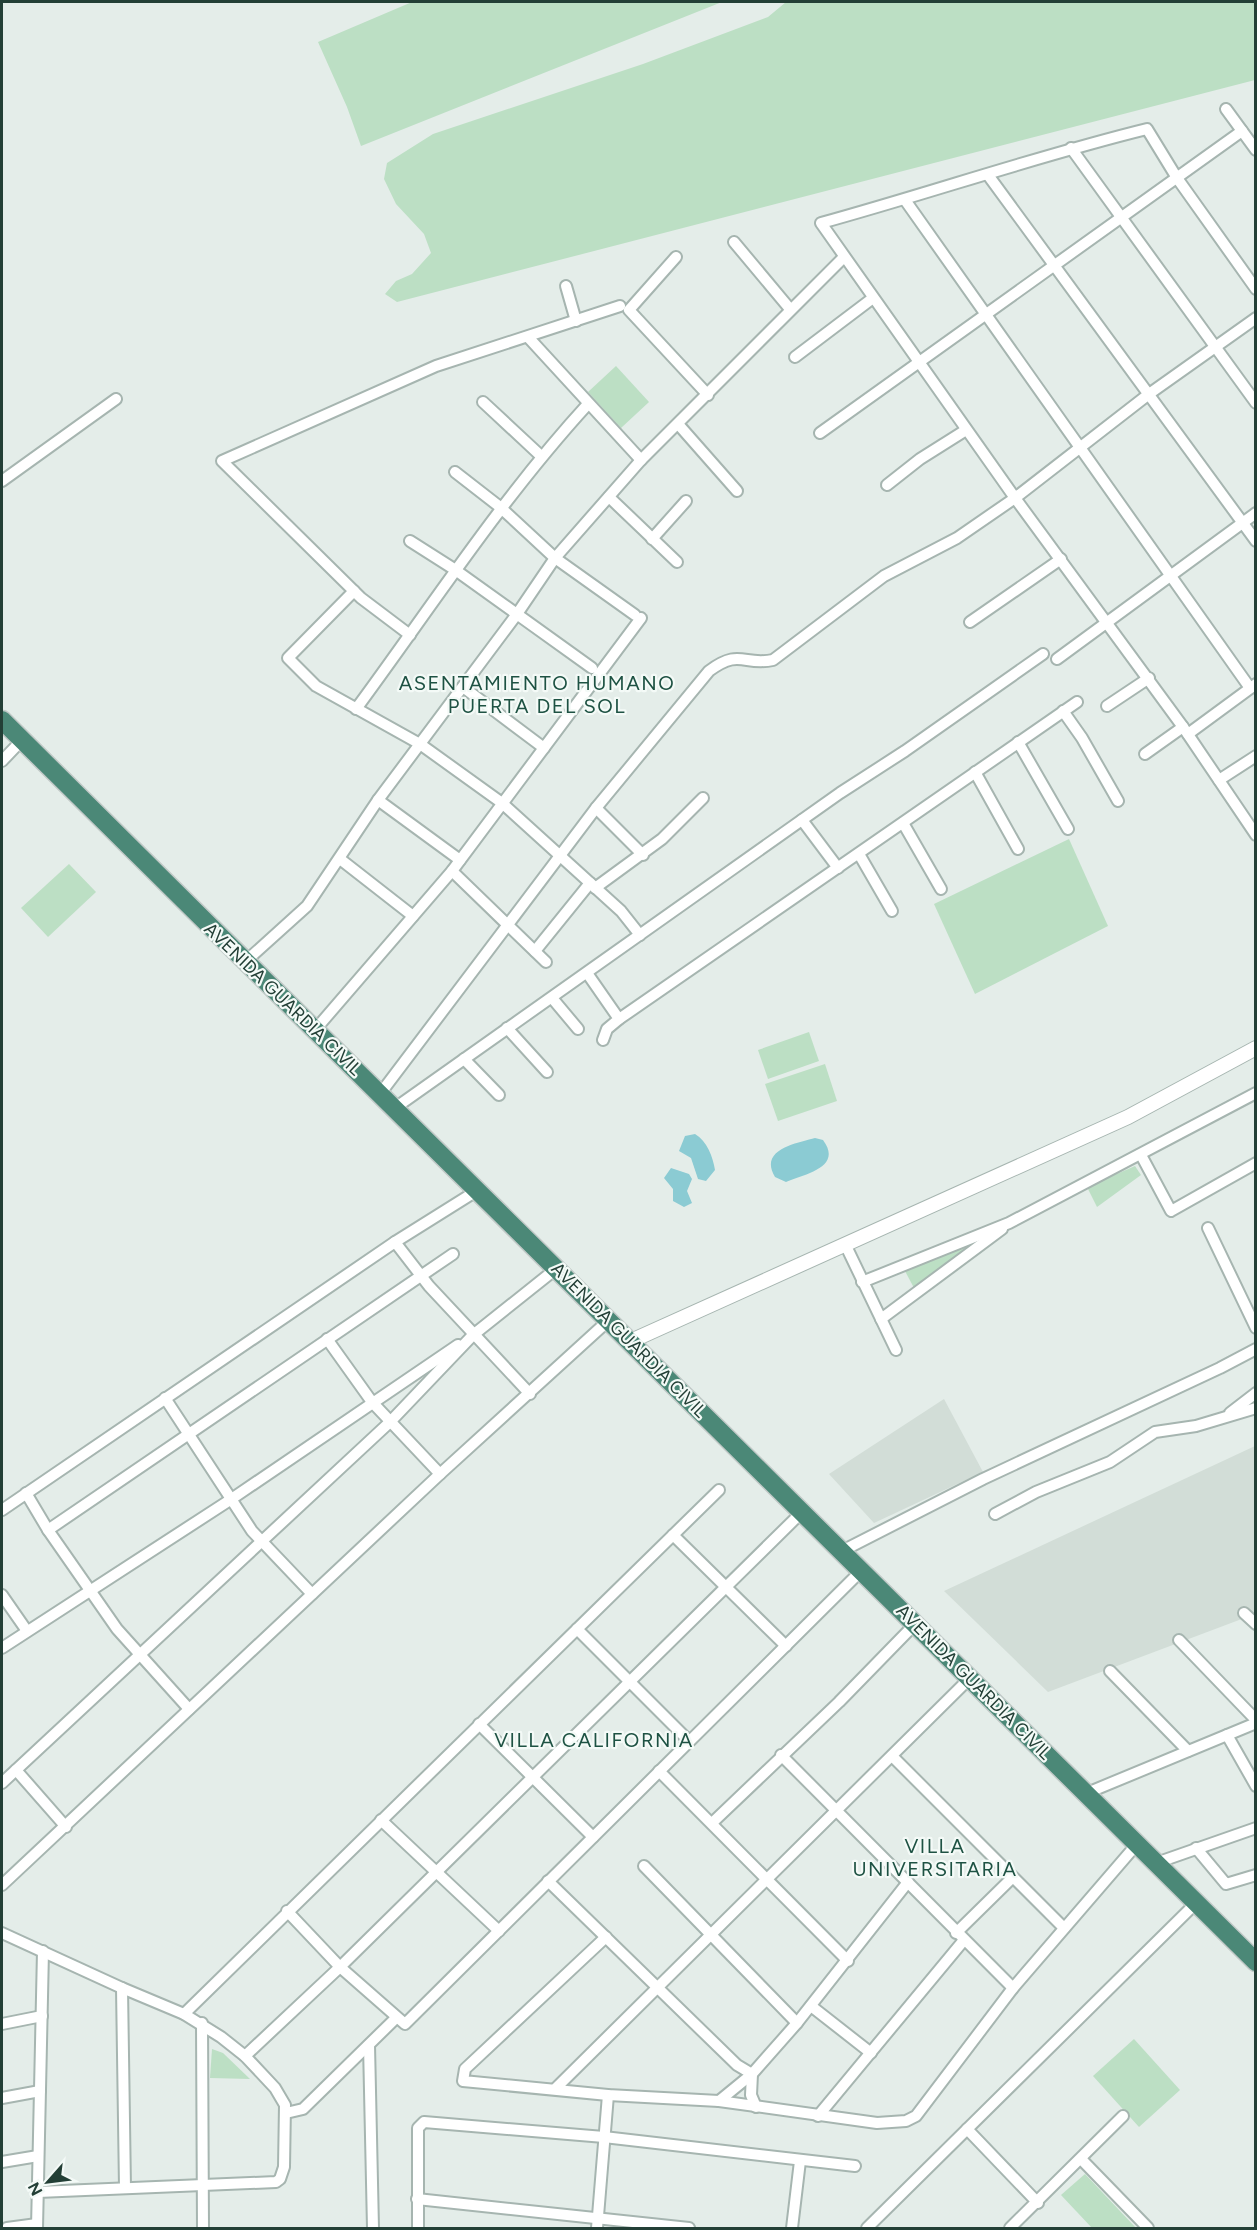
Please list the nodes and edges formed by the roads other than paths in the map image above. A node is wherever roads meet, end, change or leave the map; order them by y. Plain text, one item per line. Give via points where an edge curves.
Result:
1 (1226, 109) dead end
2 (1242, 131) junction
3 (1071, 147) junction
4 (1256, 150) edge
5 (988, 175) junction
6 (1177, 178) junction
7 (905, 200) junction
8 (1122, 218) junction
9 (734, 242) dead end
10 (844, 256) junction
11 (676, 257) dead end
12 (1055, 267) junction
13 (566, 286) dead end
14 (1256, 290) edge
15 (873, 298) junction
16 (620, 306) dead end
17 (790, 309) junction
18 (987, 315) junction
19 (1256, 318) edge
20 (576, 321) junction
21 (528, 337) junction
22 (1215, 347) junction
23 (795, 357) dead end
24 (919, 364) junction
25 (1149, 394) junction
26 (708, 395) junction
27 (116, 399) dead end
28 (483, 402) dead end
29 (1256, 403) edge
30 (588, 404) junction
31 (678, 424) junction
32 (966, 430) junction
33 (820, 433) dead end
34 (1080, 448) junction
35 (540, 456) junction
36 (641, 460) junction
37 (455, 472) dead end
38 (2, 481) edge
39 (887, 485) dead end
40 (737, 490) dead end
41 (609, 497) junction
42 (1015, 498) junction
43 (686, 501) dead end
44 (500, 507) junction
45 (1256, 513) edge
46 (1242, 523) junction
47 (652, 539) junction
48 (410, 541) dead end
49 (1256, 541) edge
50 (555, 558) junction
51 (1061, 559) junction
52 (677, 562) dead end
53 (454, 569) junction
54 (1171, 576) junction
55 (354, 591) junction
56 (517, 614) junction
57 (1108, 621) junction
58 (970, 622) dead end
59 (410, 635) junction
60 (1042, 654) dead end
61 (1057, 659) dead end
62 (592, 668) dead end
63 (1149, 678) junction
64 (1253, 686) edge
65 (463, 687) junction
66 (1077, 702) dead end
67 (1107, 706) dead end
68 (356, 709) junction
69 (1062, 711) junction
70 (2, 720) edge
71 (1186, 730) junction
72 (22, 740) junction
73 (1018, 742) junction
74 (420, 744) junction
75 (544, 748) junction
76 (1145, 754) dead end
77 (1256, 756) edge
78 (2, 760) edge
79 (975, 772) junction
80 (1219, 780) junction
81 (703, 798) dead end
82 (378, 800) junction
83 (1118, 801) dead end
84 (502, 803) junction
85 (596, 808) junction
86 (802, 820) junction
87 (903, 823) junction
88 (1068, 828) dead end
89 (1256, 834) edge
90 (1018, 849) dead end
91 (859, 854) junction
92 (643, 855) junction
93 (560, 856) junction
94 (340, 859) junction
95 (460, 860) junction
96 (838, 868) junction
97 (452, 871) junction
98 (593, 885) junction
99 (941, 889) dead end
100 (892, 911) dead end
101 (413, 916) junction
102 (507, 924) junction
103 (640, 935) junction
104 (534, 951) junction
105 (245, 962) junction
106 (546, 962) dead end
107 (587, 973) junction
108 (552, 998) junction
109 (619, 1019) junction
110 (507, 1028) junction
111 (578, 1029) dead end
112 (315, 1030) junction
113 (603, 1040) dead end
114 (1256, 1048) edge
115 (464, 1059) junction
116 (547, 1072) dead end
117 (380, 1094) junction
118 (499, 1095) dead end
119 (1254, 1097) edge
120 (395, 1108) junction
121 (1141, 1155) junction
122 (1256, 1164) edge
123 (478, 1190) junction
124 (1009, 1223) junction
125 (1208, 1228) dead end
126 (395, 1242) junction
127 (846, 1244) junction
128 (453, 1254) dead end
129 (557, 1268) junction
130 (421, 1276) junction
131 (862, 1282) junction
132 (881, 1319) junction
133 (609, 1320) junction
134 (1256, 1328) edge
135 (473, 1335) junction
136 (327, 1339) junction
137 (631, 1341) junction
138 (1256, 1348) edge
139 (896, 1350) dead end
140 (1256, 1393) edge
141 (530, 1394) junction
142 (165, 1398) junction
143 (372, 1402) junction
144 (1256, 1408) edge
145 (1226, 1417) junction
146 (390, 1422) junction
147 (190, 1435) junction
148 (440, 1474) junction
149 (719, 1490) dead end
150 (26, 1493) junction
151 (230, 1500) junction
152 (2, 1510) edge
153 (803, 1511) junction
154 (995, 1514) dead end
155 (48, 1530) junction
156 (673, 1535) junction
157 (261, 1542) junction
158 (843, 1551) junction
159 (862, 1570) junction
160 (726, 1586) junction
161 (91, 1591) junction
162 (312, 1594) junction
163 (2, 1595) edge
164 (1244, 1613) dead end
165 (916, 1623) junction
166 (1256, 1624) edge
167 (577, 1629) junction
168 (27, 1631) junction
169 (1179, 1640) dead end
170 (786, 1646) junction
171 (2, 1648) edge
172 (140, 1655) junction
173 (1110, 1671) dead end
174 (970, 1678) junction
175 (629, 1682) junction
176 (189, 1709) junction
177 (1256, 1721) edge
178 (479, 1724) junction
179 (1227, 1735) junction
180 (689, 1741) junction
181 (1188, 1751) junction
182 (781, 1755) junction
183 (892, 1756) junction
184 (16, 1770) junction
185 (659, 1771) junction
186 (534, 1775) junction
187 (2, 1783) edge
188 (1256, 1786) edge
189 (1087, 1793) junction
190 (837, 1810) junction
191 (381, 1820) junction
192 (712, 1823) junction
193 (66, 1827) junction
194 (1256, 1828) edge
195 (593, 1837) junction
196 (1137, 1844) junction
197 (1196, 1848) junction
198 (1156, 1863) junction
199 (644, 1866) dead end
200 (436, 1872) junction
201 (1256, 1875) edge
202 (768, 1878) junction
203 (1012, 1878) junction
204 (548, 1881) junction
205 (908, 1882) junction
206 (2, 1885) edge
207 (1196, 1903) junction
208 (287, 1911) junction
209 (1064, 1928) junction
210 (499, 1931) junction
211 (2, 1933) edge
212 (710, 1936) junction
213 (606, 1937) junction
214 (960, 1937) junction
215 (43, 1951) junction
216 (848, 1961) junction
217 (1256, 1962) edge
218 (340, 1967) junction
219 (122, 1988) junction
220 (1013, 1988) junction
221 (657, 1989) junction
222 (811, 2006) junction
223 (184, 2014) junction
224 (42, 2016) junction
225 (396, 2018) junction
226 (202, 2023) junction
227 (2, 2024) edge
228 (797, 2024) junction
229 (369, 2045) junction
230 (871, 2053) junction
231 (245, 2056) junction
232 (752, 2074) junction
233 (556, 2088) junction
234 (40, 2091) junction
235 (608, 2095) junction
236 (2, 2098) edge
237 (719, 2101) junction
238 (756, 2107) junction
239 (286, 2113) junction
240 (818, 2116) junction
241 (1123, 2116) dead end
242 (967, 2129) junction
243 (604, 2137) junction
244 (38, 2156) junction
245 (1082, 2160) junction
246 (800, 2161) junction
247 (2, 2162) edge
248 (855, 2166) dead end
249 (202, 2184) junction
250 (125, 2188) junction
251 (38, 2192) junction
252 (417, 2199) junction
253 (1038, 2203) junction
254 (597, 2224) edge
255 (37, 2226) edge
256 (7, 2229) edge
257 (204, 2229) edge
258 (373, 2229) edge
259 (418, 2229) edge
260 (689, 2229) edge
261 (792, 2229) edge
262 (867, 2229) edge
263 (1010, 2229) edge
264 (1148, 2229) edge

1 - 2 street
2 - 4 street
2 - 6 street
3 - 5 street
3 - 6 street via 1147,129
3 - 8 street
5 - 7 street
5 - 12 street
6 - 8 street
6 - 14 street
7 - 10 street via 820,223
7 - 18 street
8 - 12 street
8 - 22 street
9 - 17 street
10 - 15 street
10 - 17 street
11 - 26 street via 629,310
12 - 18 street
12 - 25 street
13 - 20 street
15 - 23 street
15 - 24 street
16 - 20 street
17 - 26 street
18 - 24 street
18 - 34 street
19 - 22 street
20 - 21 street
21 - 30 street
21 - 55 street via 435,366 222,461
22 - 25 street
22 - 29 street
24 - 32 street
24 - 33 street
25 - 34 street
25 - 46 street
26 - 31 street
27 - 38 street
28 - 35 street
30 - 35 street
30 - 36 street
31 - 36 street
31 - 40 street
32 - 39 street
32 - 42 street
34 - 42 street
34 - 54 street
35 - 44 street
36 - 41 street
37 - 44 street
41 - 47 street
41 - 50 street
42 - 51 street
42 - 85 street via 957,538 884,576 773,660 723,660
43 - 47 street
44 - 50 street
44 - 53 street
45 - 46 street
46 - 49 street
46 - 54 street
47 - 52 street
48 - 53 street
50 - 56 street
50 - 75 street via 638,617
51 - 57 street
51 - 58 street
53 - 56 street
53 - 59 street
54 - 57 street
54 - 64 street
55 - 59 street
55 - 68 street via 288,658 316,686
56 - 62 street
56 - 65 street
57 - 61 street
57 - 63 street
59 - 68 street
60 - 86 street
63 - 67 street
63 - 71 street
64 - 71 street
65 - 74 street
65 - 75 street
66 - 69 street
68 - 74 street
69 - 73 street
69 - 83 street
70 - 72 highway, AVENIDA GUARDIA CIVIL
71 - 76 street
71 - 80 street
72 - 78 street
72 - 105 highway, AVENIDA GUARDIA CIVIL
73 - 79 street
73 - 88 street
74 - 82 street
74 - 84 street
75 - 84 street
77 - 80 street
79 - 87 street
79 - 90 street
80 - 89 street
81 - 92 street
82 - 94 street
82 - 95 street
84 - 93 street
84 - 95 street
85 - 92 street
85 - 93 street
86 - 96 street
86 - 103 street
87 - 91 street
87 - 99 street
91 - 96 street
91 - 100 street
92 - 98 street
93 - 98 street
93 - 102 street
94 - 101 street
94 - 105 street via 307,906
95 - 97 street
96 - 109 street
97 - 101 street
97 - 102 street
98 - 103 street
98 - 104 street
101 - 112 street
102 - 104 street
102 - 117 street
103 - 107 street
104 - 106 street
105 - 112 highway, AVENIDA GUARDIA CIVIL
107 - 108 street
107 - 109 street
108 - 110 street
108 - 111 street
109 - 113 street via 607,1029
110 - 115 street
110 - 116 street
112 - 117 highway, AVENIDA GUARDIA CIVIL
114 - 127 street via 1128,1117
115 - 118 street
115 - 120 street
117 - 120 highway, AVENIDA GUARDIA CIVIL
119 - 121 street
120 - 123 highway, AVENIDA GUARDIA CIVIL
121 - 122 street via 1171,1211
121 - 124 street
123 - 126 street
123 - 129 highway, AVENIDA GUARDIA CIVIL
124 - 131 street
124 - 132 street
125 - 134 street
126 - 130 street
126 - 142 street
127 - 131 street
127 - 137 street
128 - 130 street
129 - 133 highway, AVENIDA GUARDIA CIVIL
129 - 135 street
130 - 135 street
130 - 136 street
131 - 132 street
132 - 139 street
133 - 137 highway, AVENIDA GUARDIA CIVIL
133 - 141 street
135 - 141 street
135 - 143 street
135 - 146 street
136 - 143 street
136 - 147 street
137 - 153 highway, AVENIDA GUARDIA CIVIL
138 - 158 street
140 - 145 street
141 - 148 street
142 - 147 street
142 - 150 street
143 - 146 street
143 - 151 street
144 - 145 street
145 - 154 street via 1155,1432 1110,1462 1036,1492
146 - 148 street
146 - 157 street
147 - 151 street
147 - 155 street
148 - 162 street
149 - 156 street
150 - 152 street
150 - 155 street
151 - 157 street
151 - 161 street
153 - 158 highway, AVENIDA GUARDIA CIVIL
153 - 160 street
155 - 161 street
156 - 160 street
156 - 167 street
157 - 162 street
157 - 172 street
158 - 159 highway, AVENIDA GUARDIA CIVIL
159 - 165 highway, AVENIDA GUARDIA CIVIL
159 - 170 street
160 - 170 street
160 - 175 street
161 - 168 street
161 - 172 street
162 - 176 street
163 - 168 street
164 - 166 street
165 - 174 highway, AVENIDA GUARDIA CIVIL
165 - 182 street
167 - 175 street
167 - 178 street
168 - 171 street
169 - 177 street
170 - 180 street
172 - 176 street
172 - 184 street
173 - 181 street
174 - 183 street
174 - 189 highway, AVENIDA GUARDIA CIVIL
175 - 180 street
175 - 186 street
176 - 193 street
177 - 179 street
178 - 186 street
178 - 191 street
179 - 181 street
179 - 188 street
180 - 185 street
181 - 189 street
182 - 190 street
182 - 192 street
183 - 190 street
183 - 203 street
184 - 187 street
184 - 193 street
185 - 192 street
185 - 195 street
186 - 195 street
186 - 200 street
189 - 196 highway, AVENIDA GUARDIA CIVIL
190 - 202 street
190 - 205 street
191 - 200 street
191 - 208 street
192 - 202 street
193 - 206 street
194 - 197 street
195 - 204 street
196 - 198 highway, AVENIDA GUARDIA CIVIL
196 - 209 street
197 - 198 street
197 - 201 street via 1226,1884
198 - 207 highway, AVENIDA GUARDIA CIVIL
199 - 212 street
200 - 210 street
200 - 218 street
202 - 212 street
202 - 216 street
203 - 209 street
203 - 214 street
204 - 210 street
204 - 213 street
205 - 214 street
205 - 216 street
207 - 217 highway, AVENIDA GUARDIA CIVIL
207 - 242 street
208 - 218 street
208 - 223 street
209 - 220 street
210 - 225 street via 405,2024
211 - 215 street
212 - 221 street
212 - 228 street
213 - 221 street
213 - 233 street via 462,2076 463,2081
214 - 220 street
214 - 230 street
215 - 219 street
215 - 224 street
216 - 222 street
218 - 225 street
218 - 231 street
219 - 223 street
219 - 250 street
220 - 240 street via 916,2116 891,2123
221 - 232 street
221 - 233 street
222 - 228 street
222 - 230 street
223 - 226 street
224 - 227 street
224 - 234 street
225 - 229 street
226 - 231 street
226 - 249 street
228 - 232 street
229 - 239 street via 303,2109
229 - 258 street
230 - 240 street
231 - 239 street via 283,2098
232 - 237 street
232 - 238 street via 751,2095
233 - 235 street
234 - 236 street
234 - 244 street
235 - 237 street
235 - 243 street
237 - 238 street
238 - 240 street
239 - 249 street via 280,2179 270,2183
241 - 245 street
242 - 253 street
242 - 262 street
243 - 246 street
243 - 252 street via 421,2123
243 - 254 street
244 - 247 street
244 - 251 street
245 - 253 street
245 - 264 street
246 - 248 street
246 - 261 street
249 - 250 street
249 - 257 street
250 - 251 street
251 - 255 street
252 - 254 street
252 - 259 street
253 - 263 street
254 - 260 street
255 - 256 street

